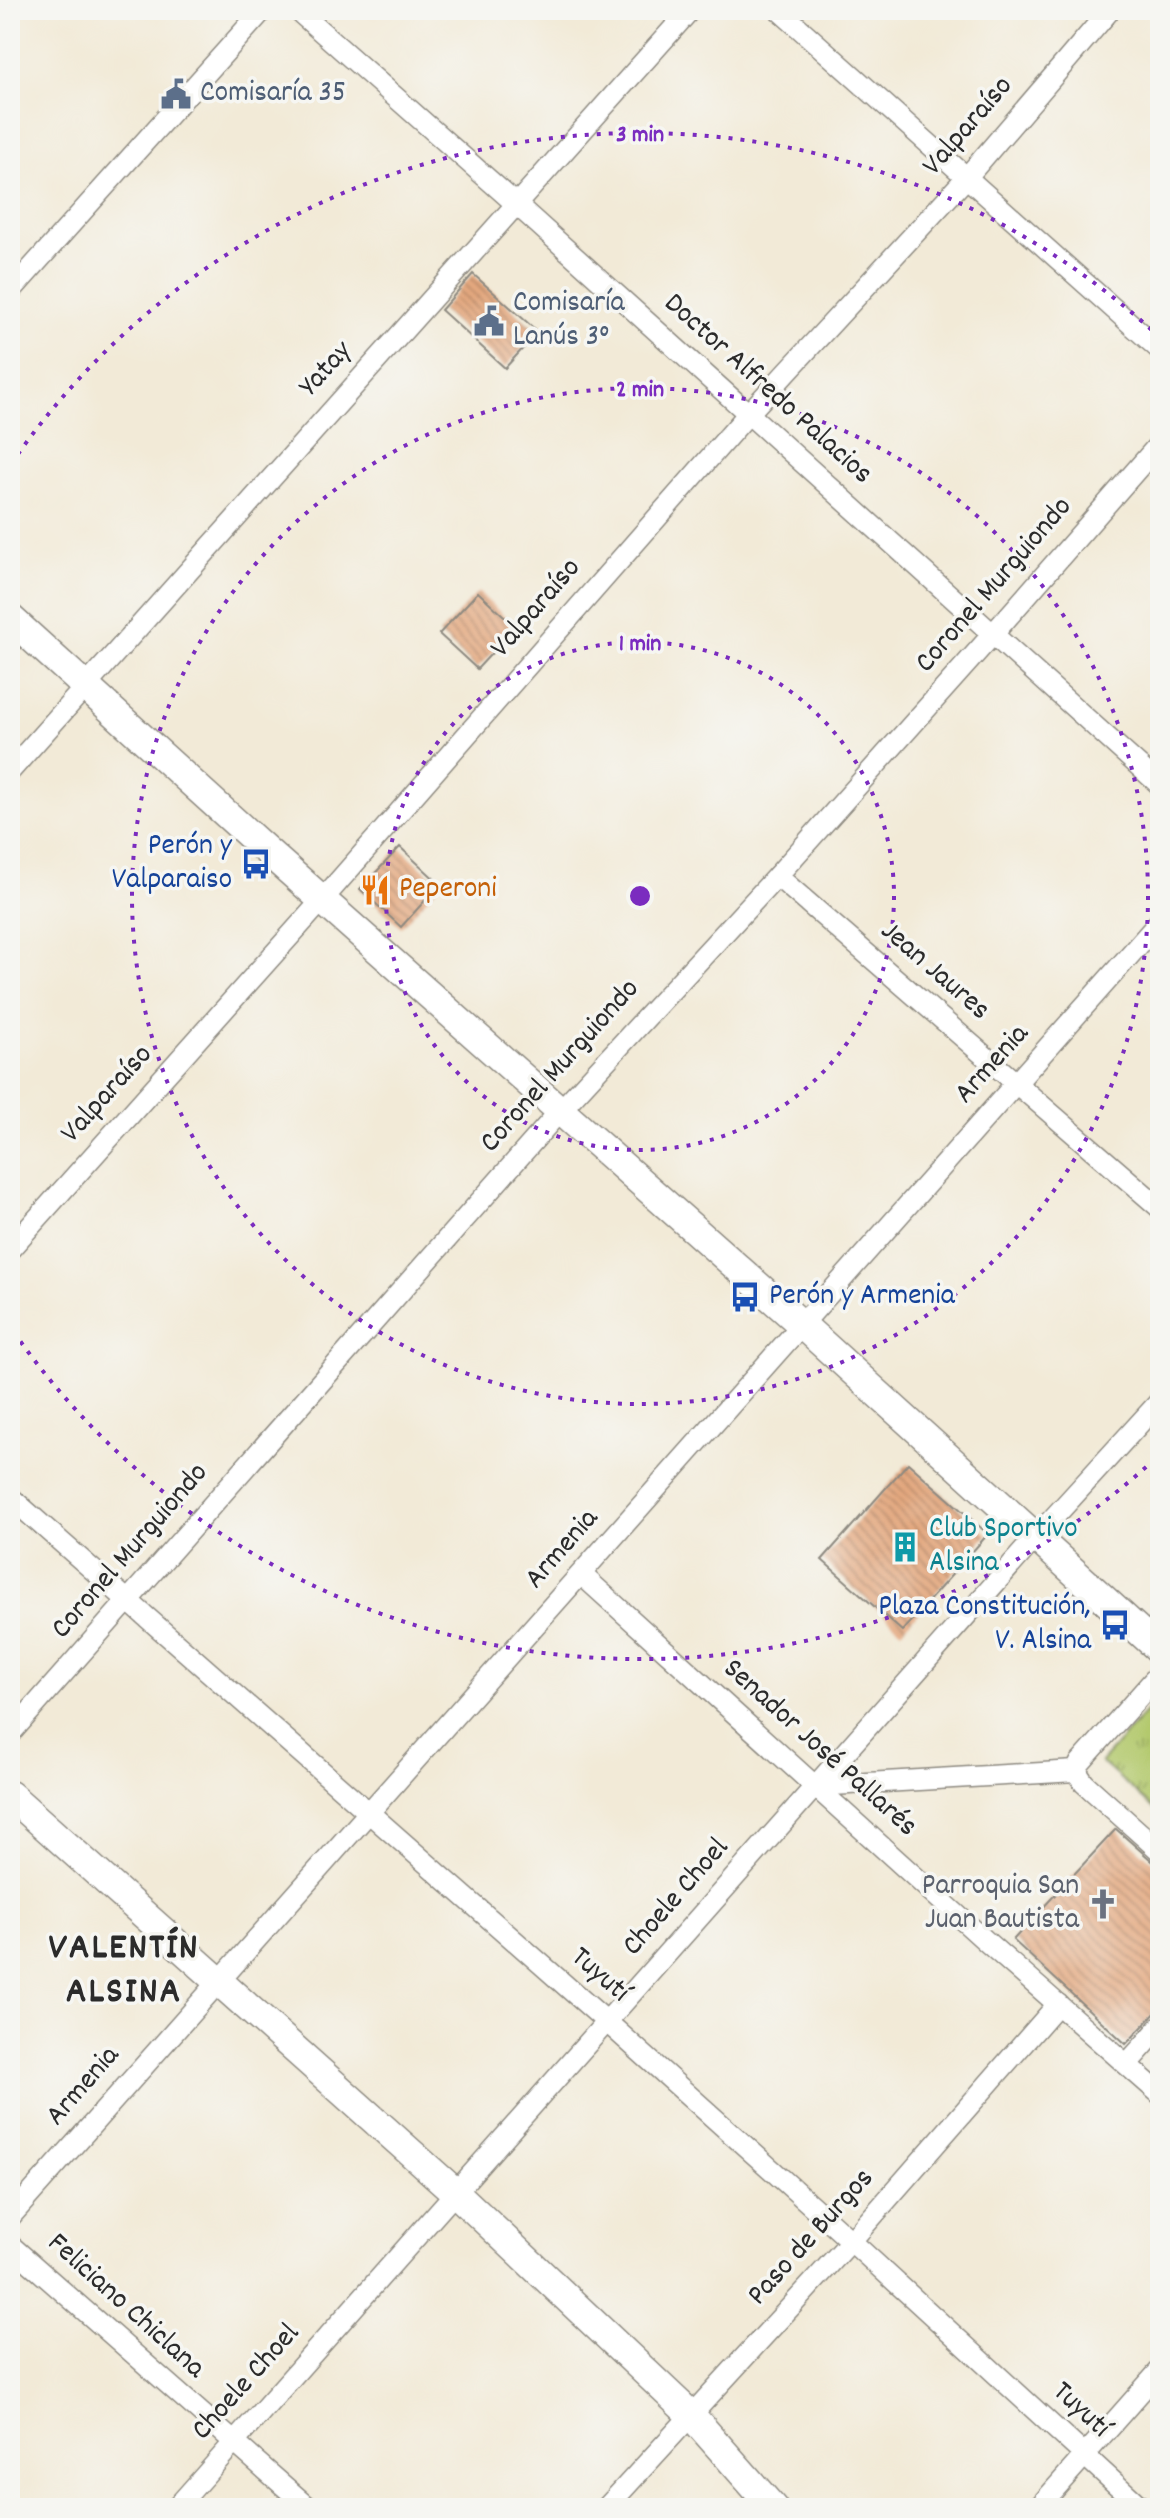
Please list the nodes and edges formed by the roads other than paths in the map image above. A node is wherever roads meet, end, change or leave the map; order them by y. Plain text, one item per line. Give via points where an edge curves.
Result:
1 (263, 10) edge
2 (297, 10) edge
3 (690, 10) edge
4 (779, 10) edge
5 (1110, 10) edge
6 (967, 177) junction
7 (516, 204) junction
8 (10, 292) edge
9 (1160, 350) edge
10 (748, 414) junction
11 (1160, 443) edge
12 (10, 618) edge
13 (993, 634) junction
14 (86, 686) junction
15 (10, 771) edge
16 (1160, 785) edge
17 (777, 876) junction
18 (323, 899) junction
19 (1160, 921) edge
20 (1017, 1083) junction
21 (559, 1112) junction
22 (1160, 1208) edge
23 (10, 1249) edge
24 (801, 1324) junction
25 (1160, 1401) edge
26 (10, 1497) edge
27 (1035, 1538) junction
28 (582, 1575) junction
29 (127, 1602) junction
30 (1160, 1650) edge
31 (1160, 1673) edge
32 (10, 1734) edge
33 (1076, 1771) junction
34 (815, 1786) junction
35 (10, 1795) edge
36 (369, 1814) junction
37 (1160, 1851) edge
38 (219, 1980) junction
39 (1058, 2004) junction
40 (607, 2022) junction
41 (1160, 2027) edge
42 (1127, 2064) junction
43 (1160, 2094) edge
44 (456, 2193) junction
45 (10, 2217) edge
46 (851, 2241) junction
47 (10, 2245) edge
48 (1160, 2370) edge
49 (691, 2415) junction
50 (234, 2443) junction
51 (1085, 2456) junction
52 (176, 2508) edge
53 (309, 2508) edge
54 (606, 2508) edge
55 (773, 2508) edge
56 (1038, 2508) edge
57 (1142, 2508) edge

1 - 8 street
2 - 7 street, Doctor Alfredo Palacios
3 - 7 street, Yatay
4 - 6 street
5 - 6 street, Valparaíso
6 - 9 street
6 - 10 street, Valparaíso
7 - 10 street, Doctor Alfredo Palacios
7 - 14 street, Yatay
10 - 13 street, Doctor Alfredo Palacios
10 - 18 street, Valparaíso
11 - 13 street, Coronel Murguiondo
12 - 14 street
13 - 16 street, Doctor Alfredo Palacios
13 - 17 street, Coronel Murguiondo
14 - 15 street, Yatay
14 - 18 street
17 - 20 street, Jean Jaures
17 - 21 street, Coronel Murguiondo
18 - 21 street
18 - 23 street, Valparaíso
19 - 20 street, Armenia
20 - 22 street, Jean Jaures
20 - 24 street, Armenia
21 - 24 street
21 - 29 street, Coronel Murguiondo
24 - 27 street
24 - 28 street, Armenia
25 - 27 street, Choele Choel
26 - 29 street, Tuyutí
27 - 30 street
27 - 34 street, Choele Choel
28 - 34 street, Senador José Pallarés
28 - 36 street, Armenia
29 - 32 street, Coronel Murguiondo
29 - 36 street, Tuyutí
31 - 33 street
33 - 34 street
33 - 37 street
34 - 39 street, Senador José Pallarés
34 - 40 street, Choele Choel
35 - 38 street
36 - 38 street, Armenia
36 - 40 street, Tuyutí
38 - 44 street
38 - 45 street, Armenia
39 - 42 street, Senador José Pallarés
39 - 46 street, Paso de Burgos
40 - 44 street, Choele Choel
40 - 46 street, Tuyutí
41 - 42 street
42 - 43 street, Senador José Pallarés
44 - 49 street
44 - 50 street, Choele Choel
46 - 49 street, Paso de Burgos
46 - 51 street, Tuyutí
47 - 50 street, Feliciano Chiclana
48 - 51 street
49 - 54 street, Paso de Burgos
49 - 55 street
50 - 52 street, Choele Choel
50 - 53 street, Feliciano Chiclana
51 - 56 street
51 - 57 street, Tuyutí

